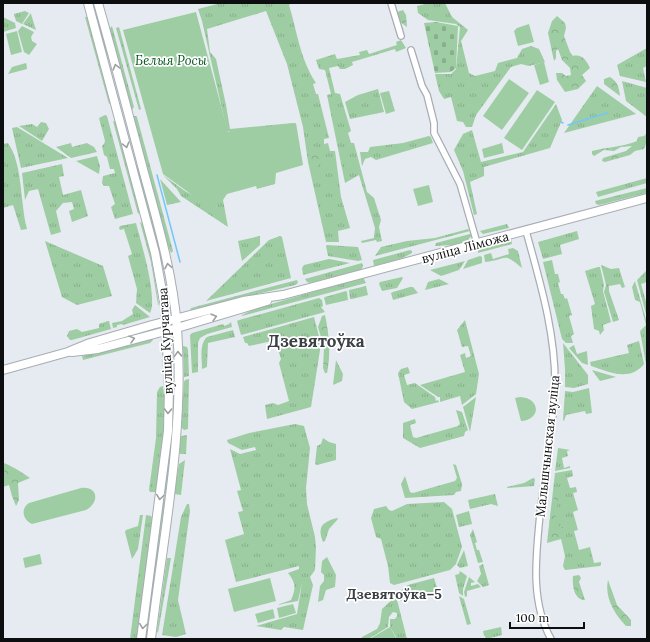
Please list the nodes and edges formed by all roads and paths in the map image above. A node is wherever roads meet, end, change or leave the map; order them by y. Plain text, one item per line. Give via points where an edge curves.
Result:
1 (88, 3) edge
2 (98, 3) edge
3 (391, 3) edge
4 (401, 36) dead end
5 (411, 50) dead end
6 (126, 105) junction
7 (116, 107) junction
8 (647, 198) edge
9 (526, 231) junction
10 (477, 243) junction
11 (283, 295) junction
12 (176, 318) junction
13 (166, 321) junction
14 (177, 328) junction
15 (167, 330) junction
16 (68, 352) junction
17 (3, 370) edge
18 (150, 572) junction
19 (159, 574) junction
20 (141, 639) edge
21 (151, 639) edge
22 (550, 639) edge

1 - 7 main road, вуліца Курчатава
6 -> 2 main road, вуліца Курчатава
3 - 4 street
5 - 10 street via 427,95 434,133 460,184
6 - 7 main road
12 -> 6 main road, вуліца Курчатава via 165,250
7 -> 13 main road, вуліца Курчатава via 155,252
8 - 9 main road, вуліца Ліможа
9 - 10 main road, вуліца Ліможа
9 - 22 street, Малышчынская вуліца via 549,322 554,360 555,389 536,565 538,599
10 - 11 main road, вуліца Ліможа
11 - 12 main road, вуліца Ліможа via 243,301
14 -> 11 main road, вуліца Ліможа via 274,300
12 - 13 main road, вуліца Ліможа
12 - 14 main road, вуліца Курчатава
13 - 15 main road, вуліца Курчатава
13 - 16 main road, вуліца Ліможа
14 - 15 main road, вуліца Ліможа
19 -> 14 main road, вуліца Курчатава via 177,431
16 -> 15 main road, вуліца Ліможа via 80,352
15 -> 18 main road, вуліца Курчатава via 168,431
16 - 17 main road, вуліца Ліможа
18 - 19 main road
18 -> 20 main road, вуліца Курчатава
19 - 21 main road, вуліца Курчатава

